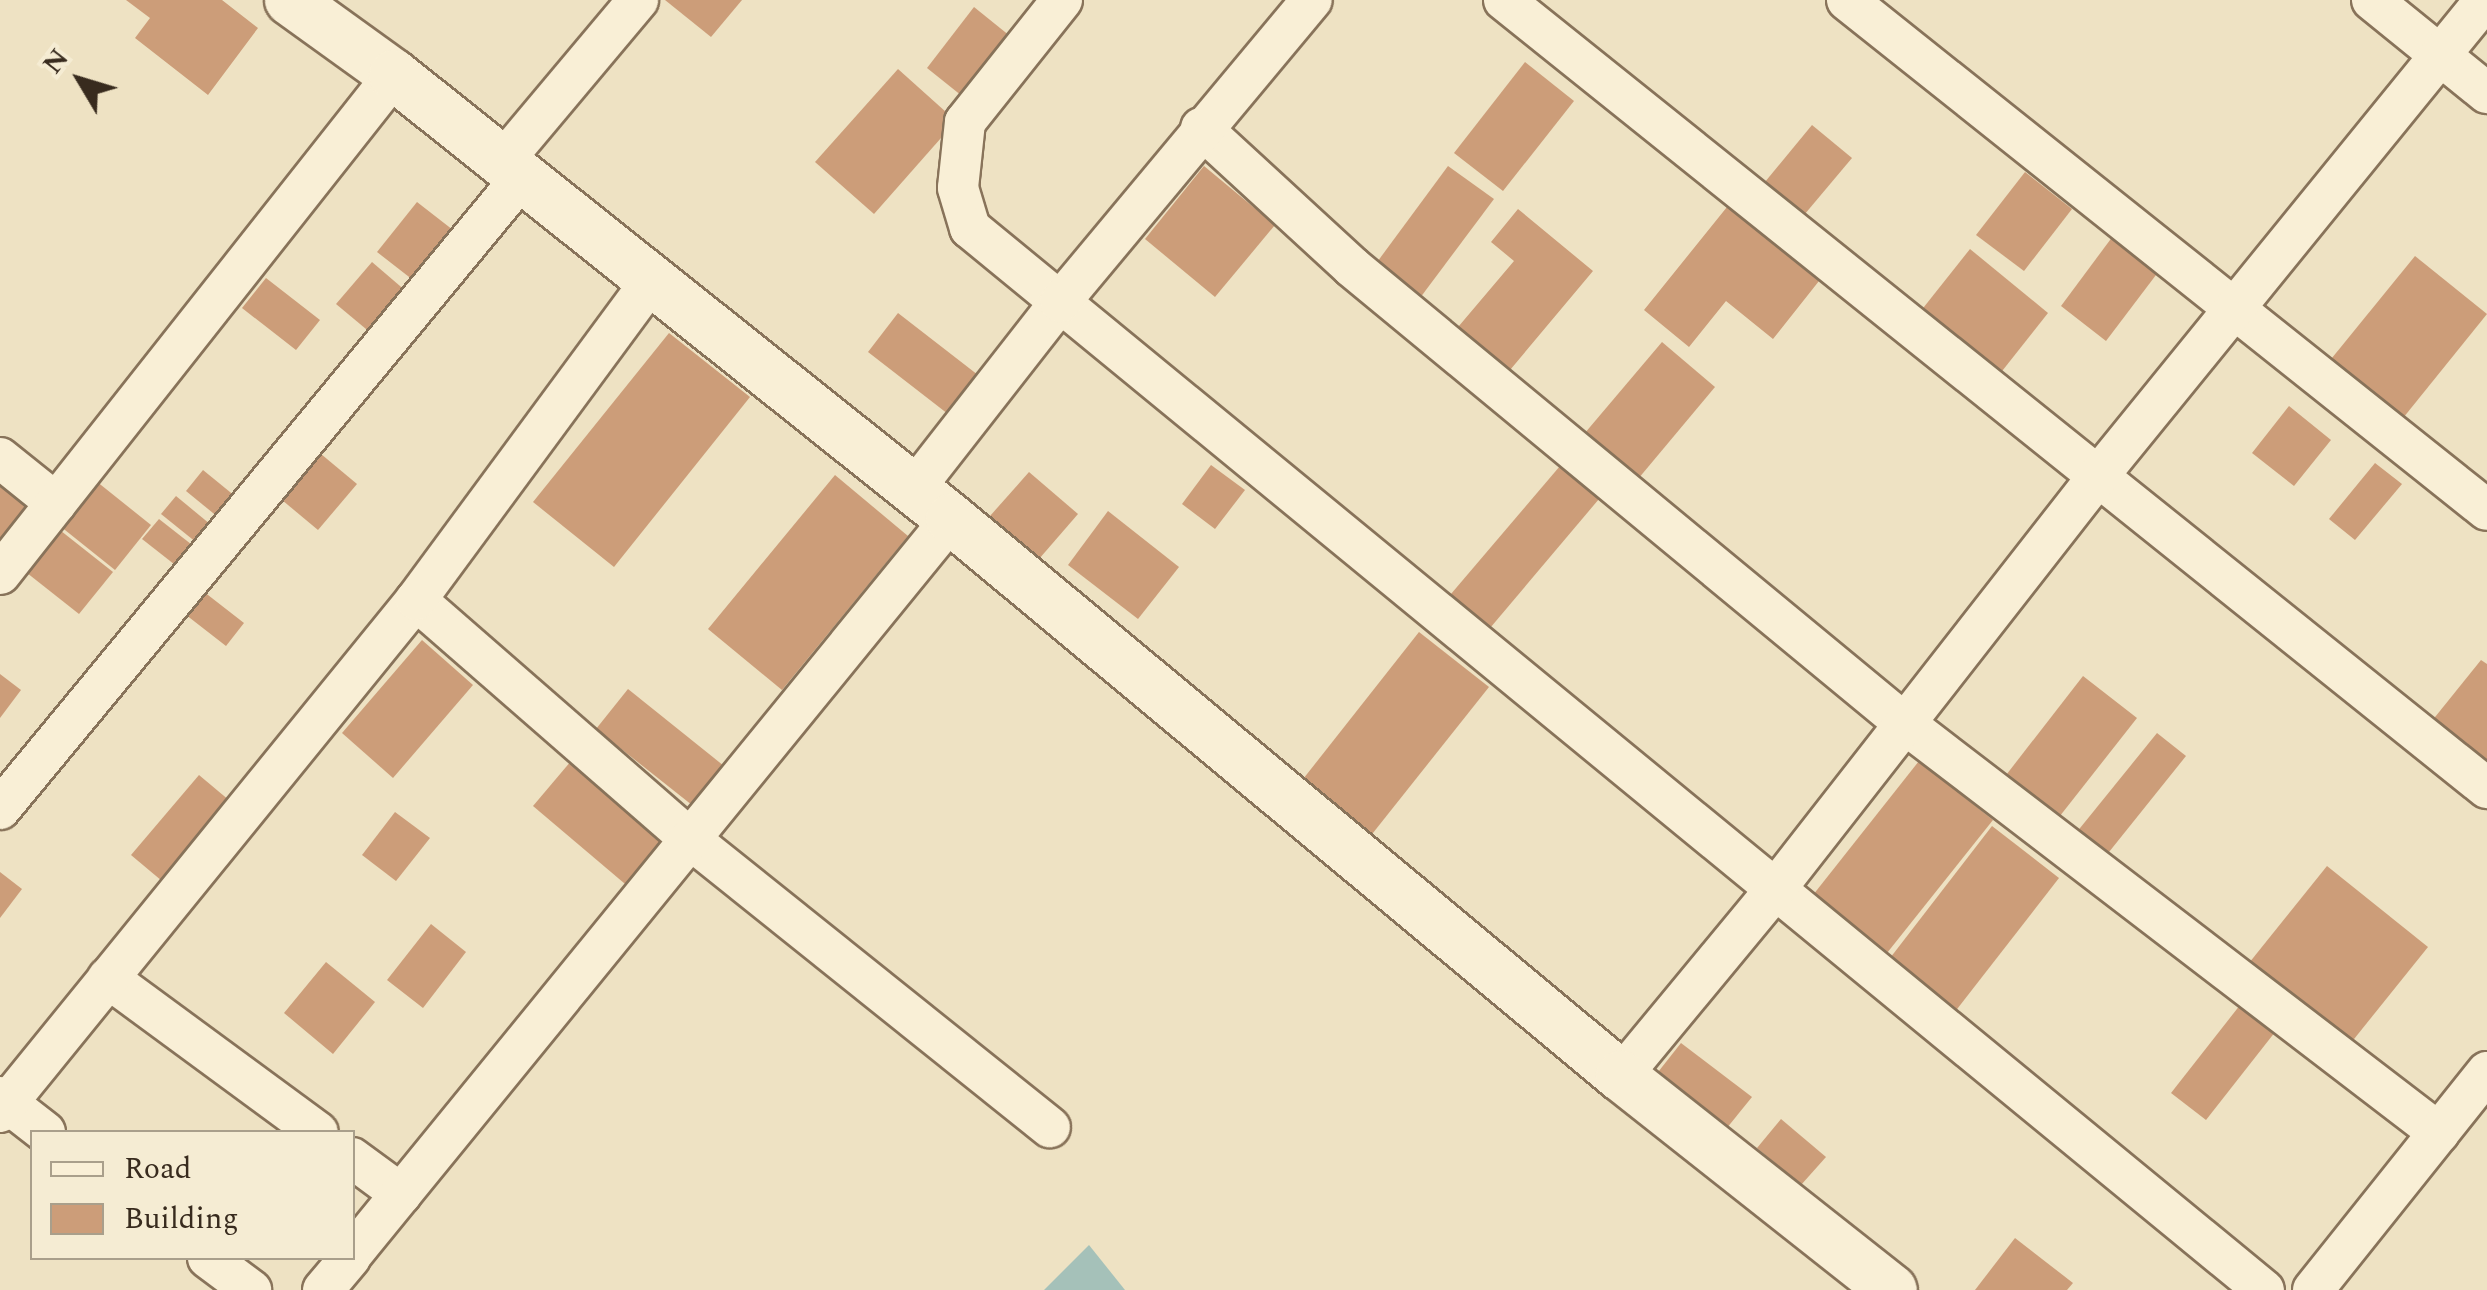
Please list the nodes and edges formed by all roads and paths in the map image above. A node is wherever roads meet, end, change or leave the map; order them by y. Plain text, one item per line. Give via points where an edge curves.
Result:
1 (290, 0) edge
2 (638, 0) edge
3 (1062, 0) edge
4 (1312, 0) edge
5 (1504, 0) edge
6 (1847, 0) edge
7 (2372, 0) edge
8 (2485, 0) edge
9 (2440, 55) junction
10 (394, 75) junction
11 (2487, 93) edge
12 (1201, 128) junction
13 (513, 169) junction
14 (653, 279) junction
15 (1060, 302) junction
16 (2234, 308) junction
17 (0, 458) edge
18 (2098, 475) junction
19 (56, 503) junction
20 (933, 504) junction
21 (2487, 510) edge
22 (0, 574) edge
23 (416, 600) junction
24 (1904, 723) junction
25 (2487, 788) edge
26 (0, 810) edge
27 (690, 839) junction
28 (1774, 891) junction
29 (108, 978) junction
30 (2487, 1072) edge
31 (1621, 1076) junction
32 (2, 1104) edge
33 (1050, 1127) dead end
34 (43, 1130) edge
35 (315, 1130) edge
36 (2439, 1134) junction
37 (355, 1160) edge
38 (402, 1194) junction
39 (355, 1251) edge
40 (211, 1260) edge
41 (348, 1260) edge
42 (251, 1290) edge
43 (324, 1290) edge
44 (1892, 1290) edge
45 (2264, 1290) edge
46 (2313, 1290) edge

1 - 10 street
2 - 13 street
3 - 15 street via 965,122 958,188 970,228
4 - 12 street
5 - 18 street
6 - 16 street
7 - 9 street
8 - 9 street
9 - 11 street
9 - 16 street
10 - 13 street
10 - 19 street
12 - 15 street
12 - 24 street via 1352,267
13 - 14 street
13 - 26 street
14 - 20 street
14 - 23 street
15 - 20 street
15 - 28 street
16 - 18 street
16 - 21 street
17 - 19 street
18 - 24 street
18 - 25 street
19 - 22 street
20 - 27 street
20 - 31 street
23 - 27 street
23 - 29 street
24 - 28 street
24 - 36 street
27 - 33 street
27 - 38 street
28 - 31 street
28 - 45 street
29 - 32 street
29 - 35 street
30 - 36 street
31 - 44 street
32 - 34 street
36 - 46 street
37 - 38 street
38 - 39 street
40 - 42 street
41 - 43 street

